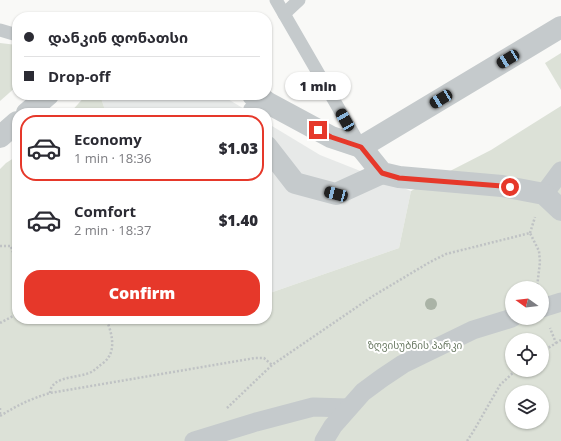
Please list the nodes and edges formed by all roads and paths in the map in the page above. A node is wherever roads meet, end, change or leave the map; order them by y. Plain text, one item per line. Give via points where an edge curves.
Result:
1 (276, 0) edge
2 (299, 0) edge
3 (284, 14) junction
4 (561, 27) edge
5 (0, 30) edge
6 (12, 34) edge
7 (42, 100) edge
8 (258, 103) edge
9 (33, 108) edge
10 (269, 108) edge
11 (272, 110) edge
12 (12, 126) edge
13 (0, 137) edge
14 (361, 147) junction
15 (272, 153) edge
16 (561, 171) edge
17 (382, 173) junction
18 (540, 204) junction
19 (561, 210) edge
20 (530, 233) junction
21 (0, 246) edge
22 (10, 246) joint
23 (12, 251) edge
24 (537, 281) edge
25 (561, 302) edge
26 (549, 312) edge
27 (12, 317) edge
28 (505, 320) edge
29 (0, 323) edge
30 (107, 324) edge
31 (549, 325) edge
32 (561, 340) edge
33 (556, 342) junction
34 (549, 347) edge
35 (272, 365) junction
36 (509, 377) edge
37 (50, 393) junction
38 (0, 408) edge
39 (348, 408) junction
40 (0, 415) edge
41 (215, 434) junction
42 (194, 441) edge
43 (324, 441) edge
44 (467, 441) edge

1 - 3 lane
2 - 3 lane
3 - 14 lane
4 - 14 street
5 - 6 lane
7 - 9 street
8 - 10 street
11 - 14 street via 331,137
12 - 13 street
14 - 17 street
15 - 17 street via 295,183 336,194
16 - 18 street
17 - 18 street via 399,178 502,186
18 - 19 street
18 - 20 path
20 - 24 path via 540,252
20 - 35 path via 446,254 430,262 374,296
21 - 22 path
22 - 23 path
25 - 26 street
27 - 29 path
28 - 39 street via 473,330 403,364 363,392
30 - 37 path via 113,346 107,360 92,372 54,383
31 - 33 path
32 - 33 path
33 - 34 path
35 - 37 path via 264,358 255,358
35 - 41 path via 220,415
36 - 44 path via 500,385
37 - 40 path via 33,398
38 - 40 path
39 - 41 street via 313,407
39 - 43 street
41 - 42 street

